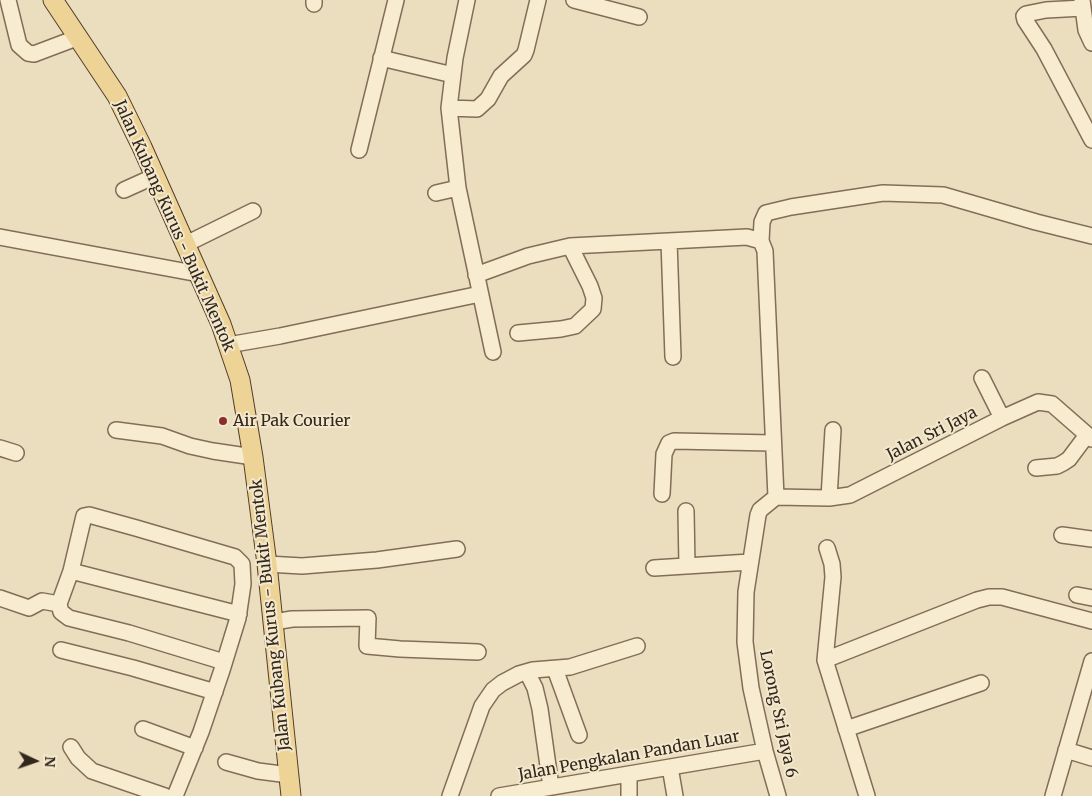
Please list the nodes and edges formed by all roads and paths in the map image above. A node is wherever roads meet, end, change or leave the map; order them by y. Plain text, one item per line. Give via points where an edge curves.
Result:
1 (8, 0) edge
2 (53, 0) edge
3 (396, 0) edge
4 (467, 0) edge
5 (538, 0) edge
6 (574, 0) edge
7 (608, 4) edge
8 (1082, 4) edge
9 (639, 17) dead end
10 (79, 37) junction
11 (1092, 43) edge
12 (381, 58) junction
13 (453, 75) junction
14 (449, 108) junction
15 (1092, 140) edge
16 (359, 150) dead end
17 (154, 176) junction
18 (458, 188) junction
19 (124, 190) dead end
20 (436, 193) dead end
21 (253, 211) dead end
22 (762, 232) junction
23 (1092, 236) edge
24 (0, 237) edge
25 (669, 241) junction
26 (186, 244) junction
27 (570, 246) junction
28 (199, 274) junction
29 (476, 275) junction
30 (480, 294) junction
31 (518, 332) dead end
32 (225, 336) junction
33 (493, 352) dead end
34 (673, 357) dead end
35 (982, 378) dead end
36 (1002, 418) junction
37 (116, 430) dead end
38 (833, 430) dead end
39 (1090, 437) edge
40 (773, 442) junction
41 (0, 448) edge
42 (16, 453) dead end
43 (254, 457) junction
44 (1036, 468) dead end
45 (662, 494) dead end
46 (776, 497) junction
47 (829, 498) junction
48 (686, 511) dead end
49 (1062, 536) dead end
50 (1092, 539) edge
51 (827, 548) dead end
52 (457, 549) dead end
53 (266, 559) junction
54 (750, 562) junction
55 (242, 564) junction
56 (687, 566) junction
57 (654, 568) dead end
58 (71, 572) junction
59 (0, 598) edge
60 (59, 604) junction
61 (239, 614) junction
62 (1092, 621) edge
63 (274, 622) junction
64 (637, 646) dead end
65 (61, 650) dead end
66 (478, 652) dead end
67 (825, 660) junction
68 (1092, 661) edge
69 (224, 662) junction
70 (555, 669) junction
71 (527, 672) junction
72 (981, 682) dead end
73 (215, 692) junction
74 (142, 729) dead end
75 (846, 729) junction
76 (580, 735) dead end
77 (71, 747) dead end
78 (195, 748) junction
79 (1066, 750) junction
80 (765, 751) junction
81 (1092, 758) edge
82 (226, 762) dead end
83 (670, 767) junction
84 (629, 774) junction
85 (289, 775) junction
86 (551, 787) junction
87 (572, 790) edge
88 (165, 796) edge
89 (175, 796) edge
90 (291, 796) edge
91 (450, 796) edge
92 (499, 796) edge
93 (629, 796) edge
94 (676, 796) edge
95 (778, 796) edge
96 (867, 796) edge
97 (1052, 796) edge

1 - 10 street via 19,45 28,53 34,54
2 - 10 main road, Jalan Kubang Kurus - Bukit Mentok
3 - 12 street
4 - 13 street
5 - 14 street via 524,55 501,76 488,99 476,109
6 - 7 street
7 - 9 street
8 - 11 street via 1086,30
8 - 15 street via 1024,16
10 - 17 main road, Jalan Kubang Kurus - Bukit Mentok via 117,96
12 - 13 street
12 - 16 street
13 - 14 street
14 - 18 street
17 - 19 street
17 - 26 main road, Jalan Kubang Kurus - Bukit Mentok
18 - 20 street
18 - 29 street
21 - 26 street
22 - 23 street via 766,213 775,210 883,193 942,195
22 - 25 street via 747,237
22 - 40 street
24 - 28 street
25 - 27 street
25 - 34 street
26 - 28 main road, Jalan Kubang Kurus - Bukit Mentok
27 - 29 street via 528,256
27 - 31 street via 590,286 593,309 575,326
28 - 32 main road, Jalan Kubang Kurus - Bukit Mentok
29 - 30 street
30 - 32 street via 280,336
30 - 33 street
32 - 43 main road, Jalan Kubang Kurus - Bukit Mentok via 240,380
35 - 36 street
36 - 39 street, Jalan Sri Jaya via 1030,404 1045,402 1058,408
36 - 47 street, Jalan Sri Jaya via 860,491
37 - 43 street via 162,436 190,446
38 - 47 street
39 - 44 street via 1063,463
40 - 45 street via 669,443 664,454
40 - 46 street
41 - 42 street
43 - 53 main road, Jalan Kubang Kurus - Bukit Mentok
46 - 47 street, Jalan Sri Jaya
46 - 54 street, Lorong Sri Jaya 6 via 760,510
48 - 56 street
49 - 50 street
51 - 67 street via 832,577
52 - 53 street via 302,566
53 - 55 street
53 - 63 main road, Jalan Kubang Kurus - Bukit Mentok
54 - 56 street
54 - 80 street, Lorong Sri Jaya 6 via 745,642
55 - 58 street via 234,557 86,515
55 - 61 street
56 - 57 street
58 - 60 street
58 - 61 street
59 - 60 street via 29,608 42,601
60 - 69 street via 61,612 69,618
61 - 69 street
62 - 67 street via 1002,597 989,597
63 - 66 street via 292,618 368,618 367,646
63 - 85 main road, Jalan Kubang Kurus - Bukit Mentok
64 - 70 street
65 - 73 street
67 - 75 street
68 - 79 street
69 - 73 street
70 - 71 street
70 - 76 street
71 - 86 street via 540,709
71 - 91 street via 502,683 482,706
72 - 75 street
73 - 78 street
74 - 78 street
75 - 96 street
77 - 88 street via 92,771
78 - 89 street
79 - 81 street
79 - 97 street
80 - 83 street, Jalan Pengkalan Pandan Luar
80 - 95 street, Lorong Sri Jaya 6
82 - 85 street
83 - 84 street, Jalan Pengkalan Pandan Luar
83 - 94 street
84 - 87 street, Jalan Pengkalan Pandan Luar
84 - 93 street
85 - 90 main road, Jalan Kubang Kurus - Bukit Mentok
86 - 87 street, Jalan Pengkalan Pandan Luar
86 - 92 street, Jalan Pengkalan Pandan Luar

